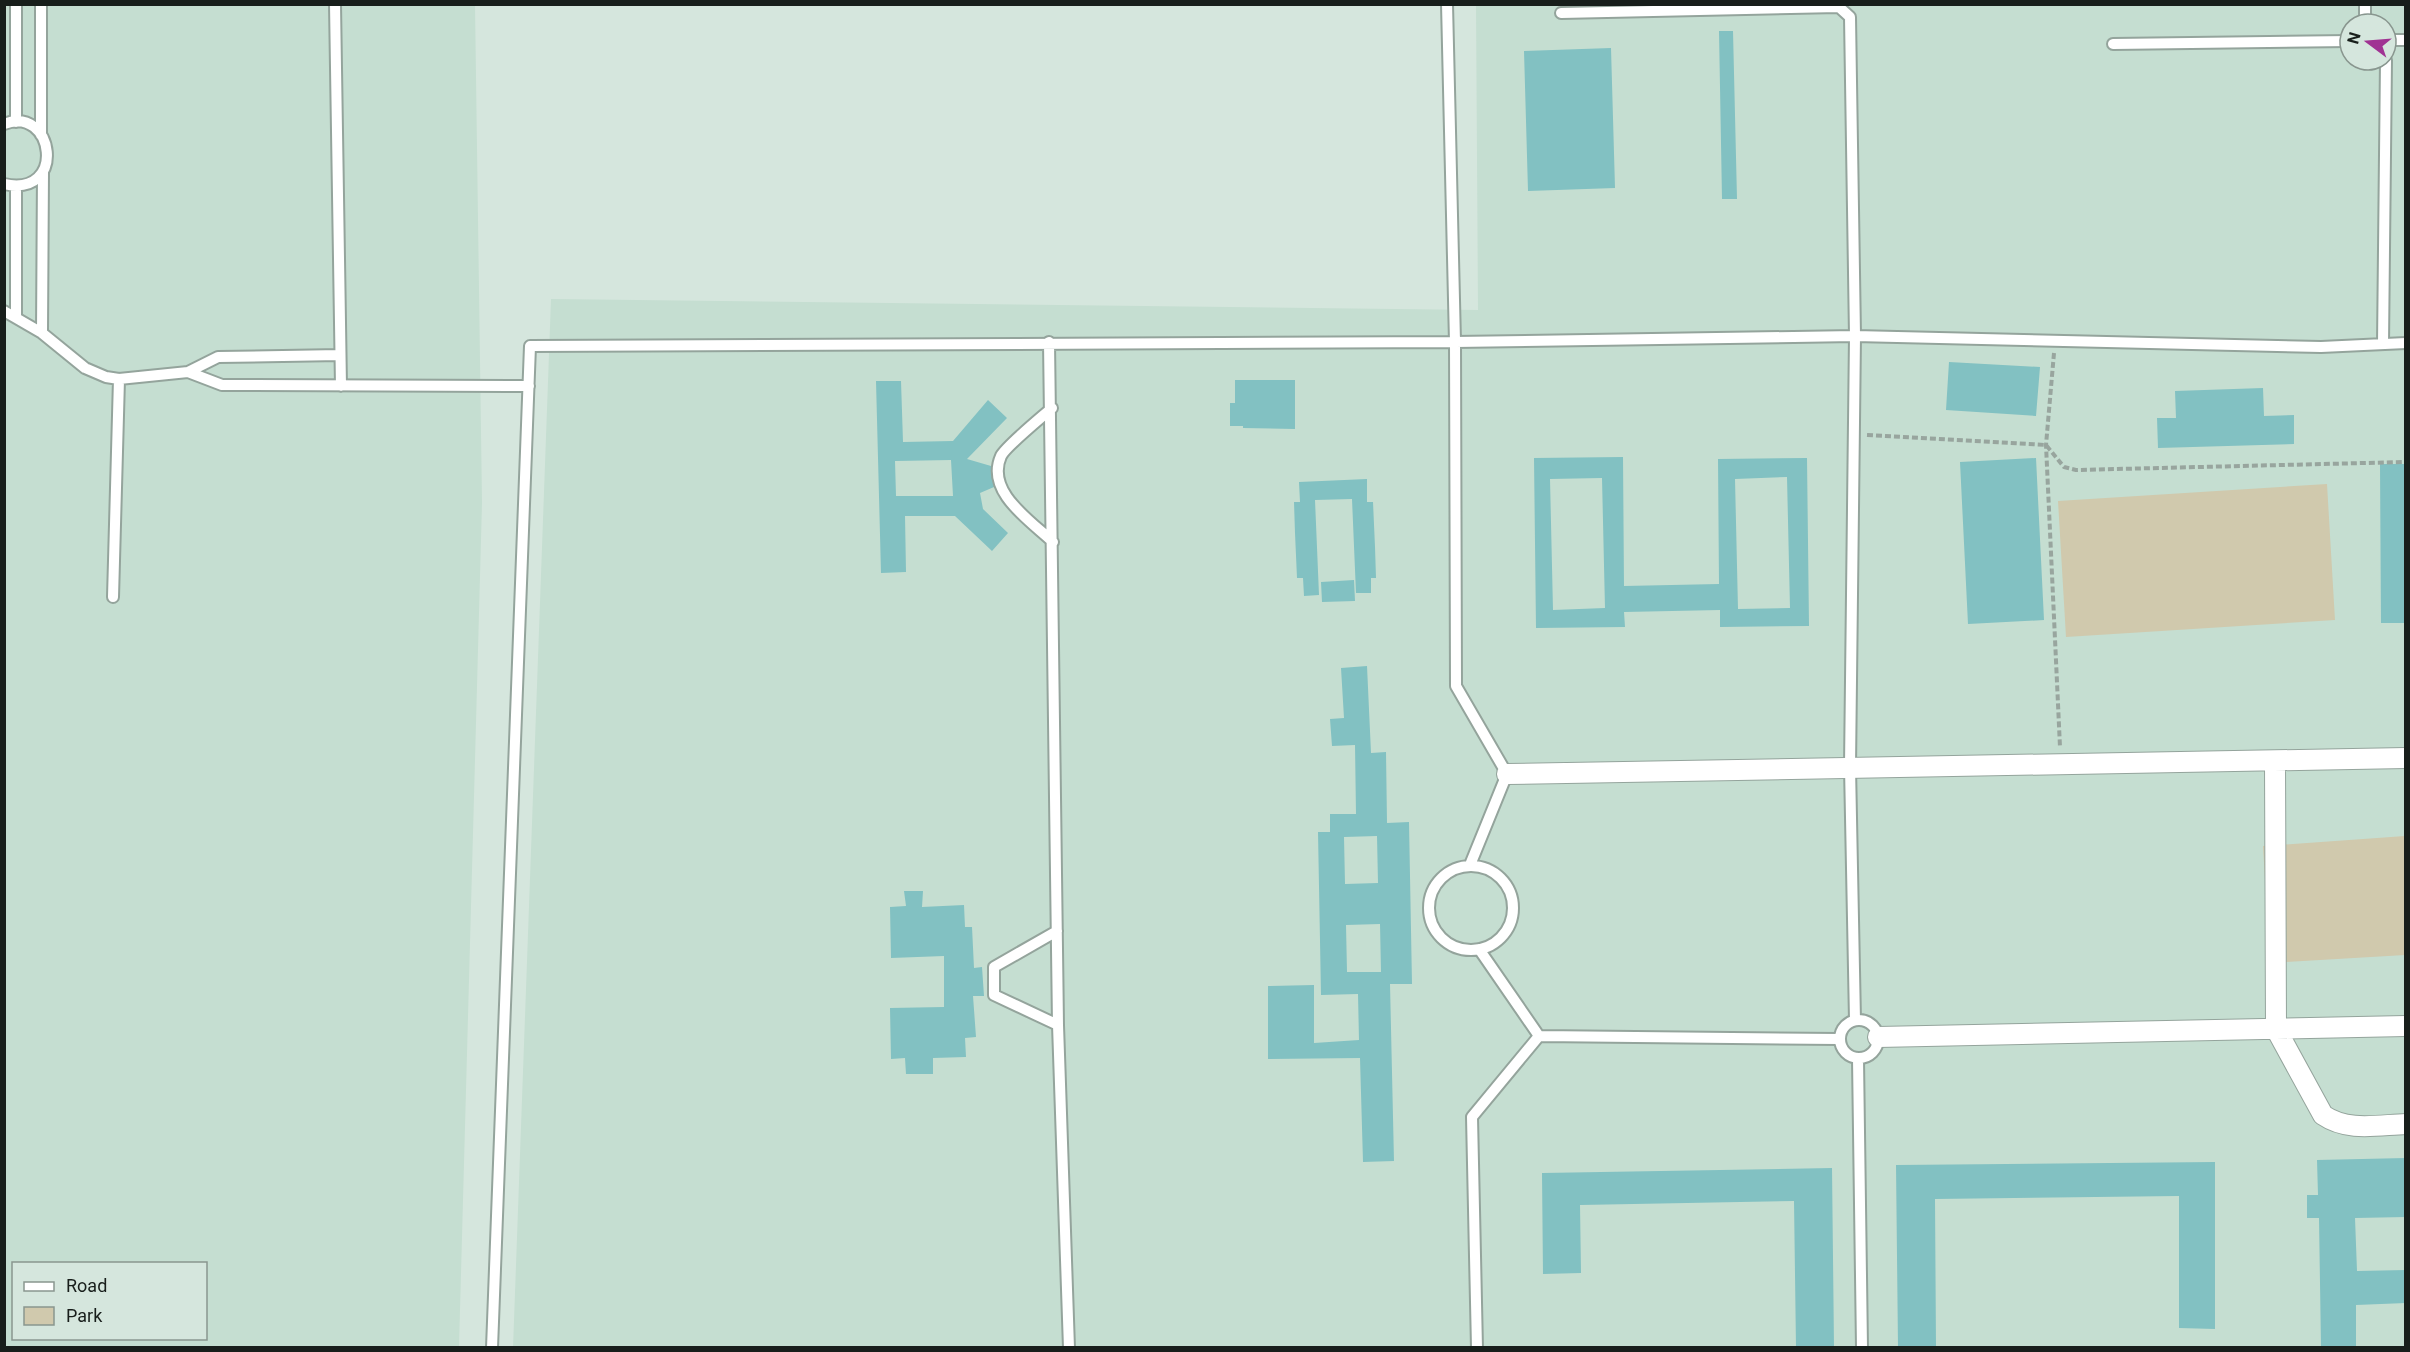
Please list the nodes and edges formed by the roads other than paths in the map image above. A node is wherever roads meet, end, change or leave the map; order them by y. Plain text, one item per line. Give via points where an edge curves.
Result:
1 (16, 4) edge
2 (41, 4) edge
3 (335, 4) edge
4 (1447, 4) edge
5 (1561, 13) dead end
6 (2338, 40) edge
7 (2113, 44) dead end
8 (2386, 72) edge
9 (16, 122) junction
10 (4, 124) edge
11 (41, 135) junction
12 (43, 172) junction
13 (4, 184) edge
14 (16, 186) junction
15 (4, 311) edge
16 (16, 318) junction
17 (42, 333) junction
18 (1855, 336) junction
19 (1049, 342) junction
20 (1455, 342) junction
21 (2406, 343) edge
22 (2384, 344) junction
23 (340, 355) junction
24 (188, 372) junction
25 (119, 379) junction
26 (341, 386) junction
27 (529, 386) junction
28 (1052, 408) junction
29 (1053, 542) junction
30 (113, 597) dead end
31 (2406, 758) edge
32 (2275, 760) junction
33 (1850, 767) junction
34 (1507, 774) junction
35 (1470, 865) junction
36 (1058, 931) junction
37 (1479, 949) junction
38 (1855, 1020) junction
39 (1058, 1025) junction
40 (2406, 1026) edge
41 (2276, 1029) junction
42 (1539, 1036) junction
43 (1878, 1037) junction
44 (1839, 1039) junction
45 (1858, 1059) junction
46 (2406, 1124) edge
47 (492, 1347) edge
48 (1069, 1347) edge
49 (1478, 1347) edge
50 (1862, 1347) edge

1 - 9 lane
2 - 11 lane
3 - 23 lane
4 - 20 lane
5 - 18 lane via 1839,7 1846,11 1850,17
6 - 7 lane
8 - 22 lane
9 - 10 lane
9 - 11 lane via 38,129
11 - 12 lane via 48,157
12 - 14 lane via 32,183
12 - 17 lane
13 - 14 lane
14 - 16 lane
15 - 16 lane
16 - 17 lane
17 - 25 lane via 86,368
18 - 20 lane
18 - 22 lane via 2321,347
18 - 33 lane
19 - 20 lane
19 - 27 lane via 530,346
19 - 28 lane
20 - 34 lane via 1456,686
21 - 22 lane
23 - 24 lane via 218,357
23 - 26 lane
24 - 25 lane
24 - 26 lane via 222,385
25 - 30 lane
26 - 27 lane
27 - 47 lane
28 - 29 lane
28 - 29 lane via 1002,455 998,475 1003,493
29 - 36 lane
31 - 32 street
32 - 33 street
32 - 41 street
33 - 34 street
33 - 38 lane
34 - 35 lane
35 - 37 lane via 1496,873 1511,896 1510,924 1497,940
35 - 37 lane via 1444,875 1430,898 1429,912 1440,937 1458,947
36 - 39 lane
36 - 39 lane via 994,967 994,995
37 - 42 lane
38 - 43 lane via 1870,1023
38 - 44 lane via 1841,1030
39 - 48 lane
40 - 41 street
41 - 43 street
41 - 46 street via 2323,1115 2350,1127
42 - 44 lane
42 - 49 lane via 1472,1117
43 - 45 lane via 1873,1053
44 - 45 lane via 1845,1053
45 - 50 lane

